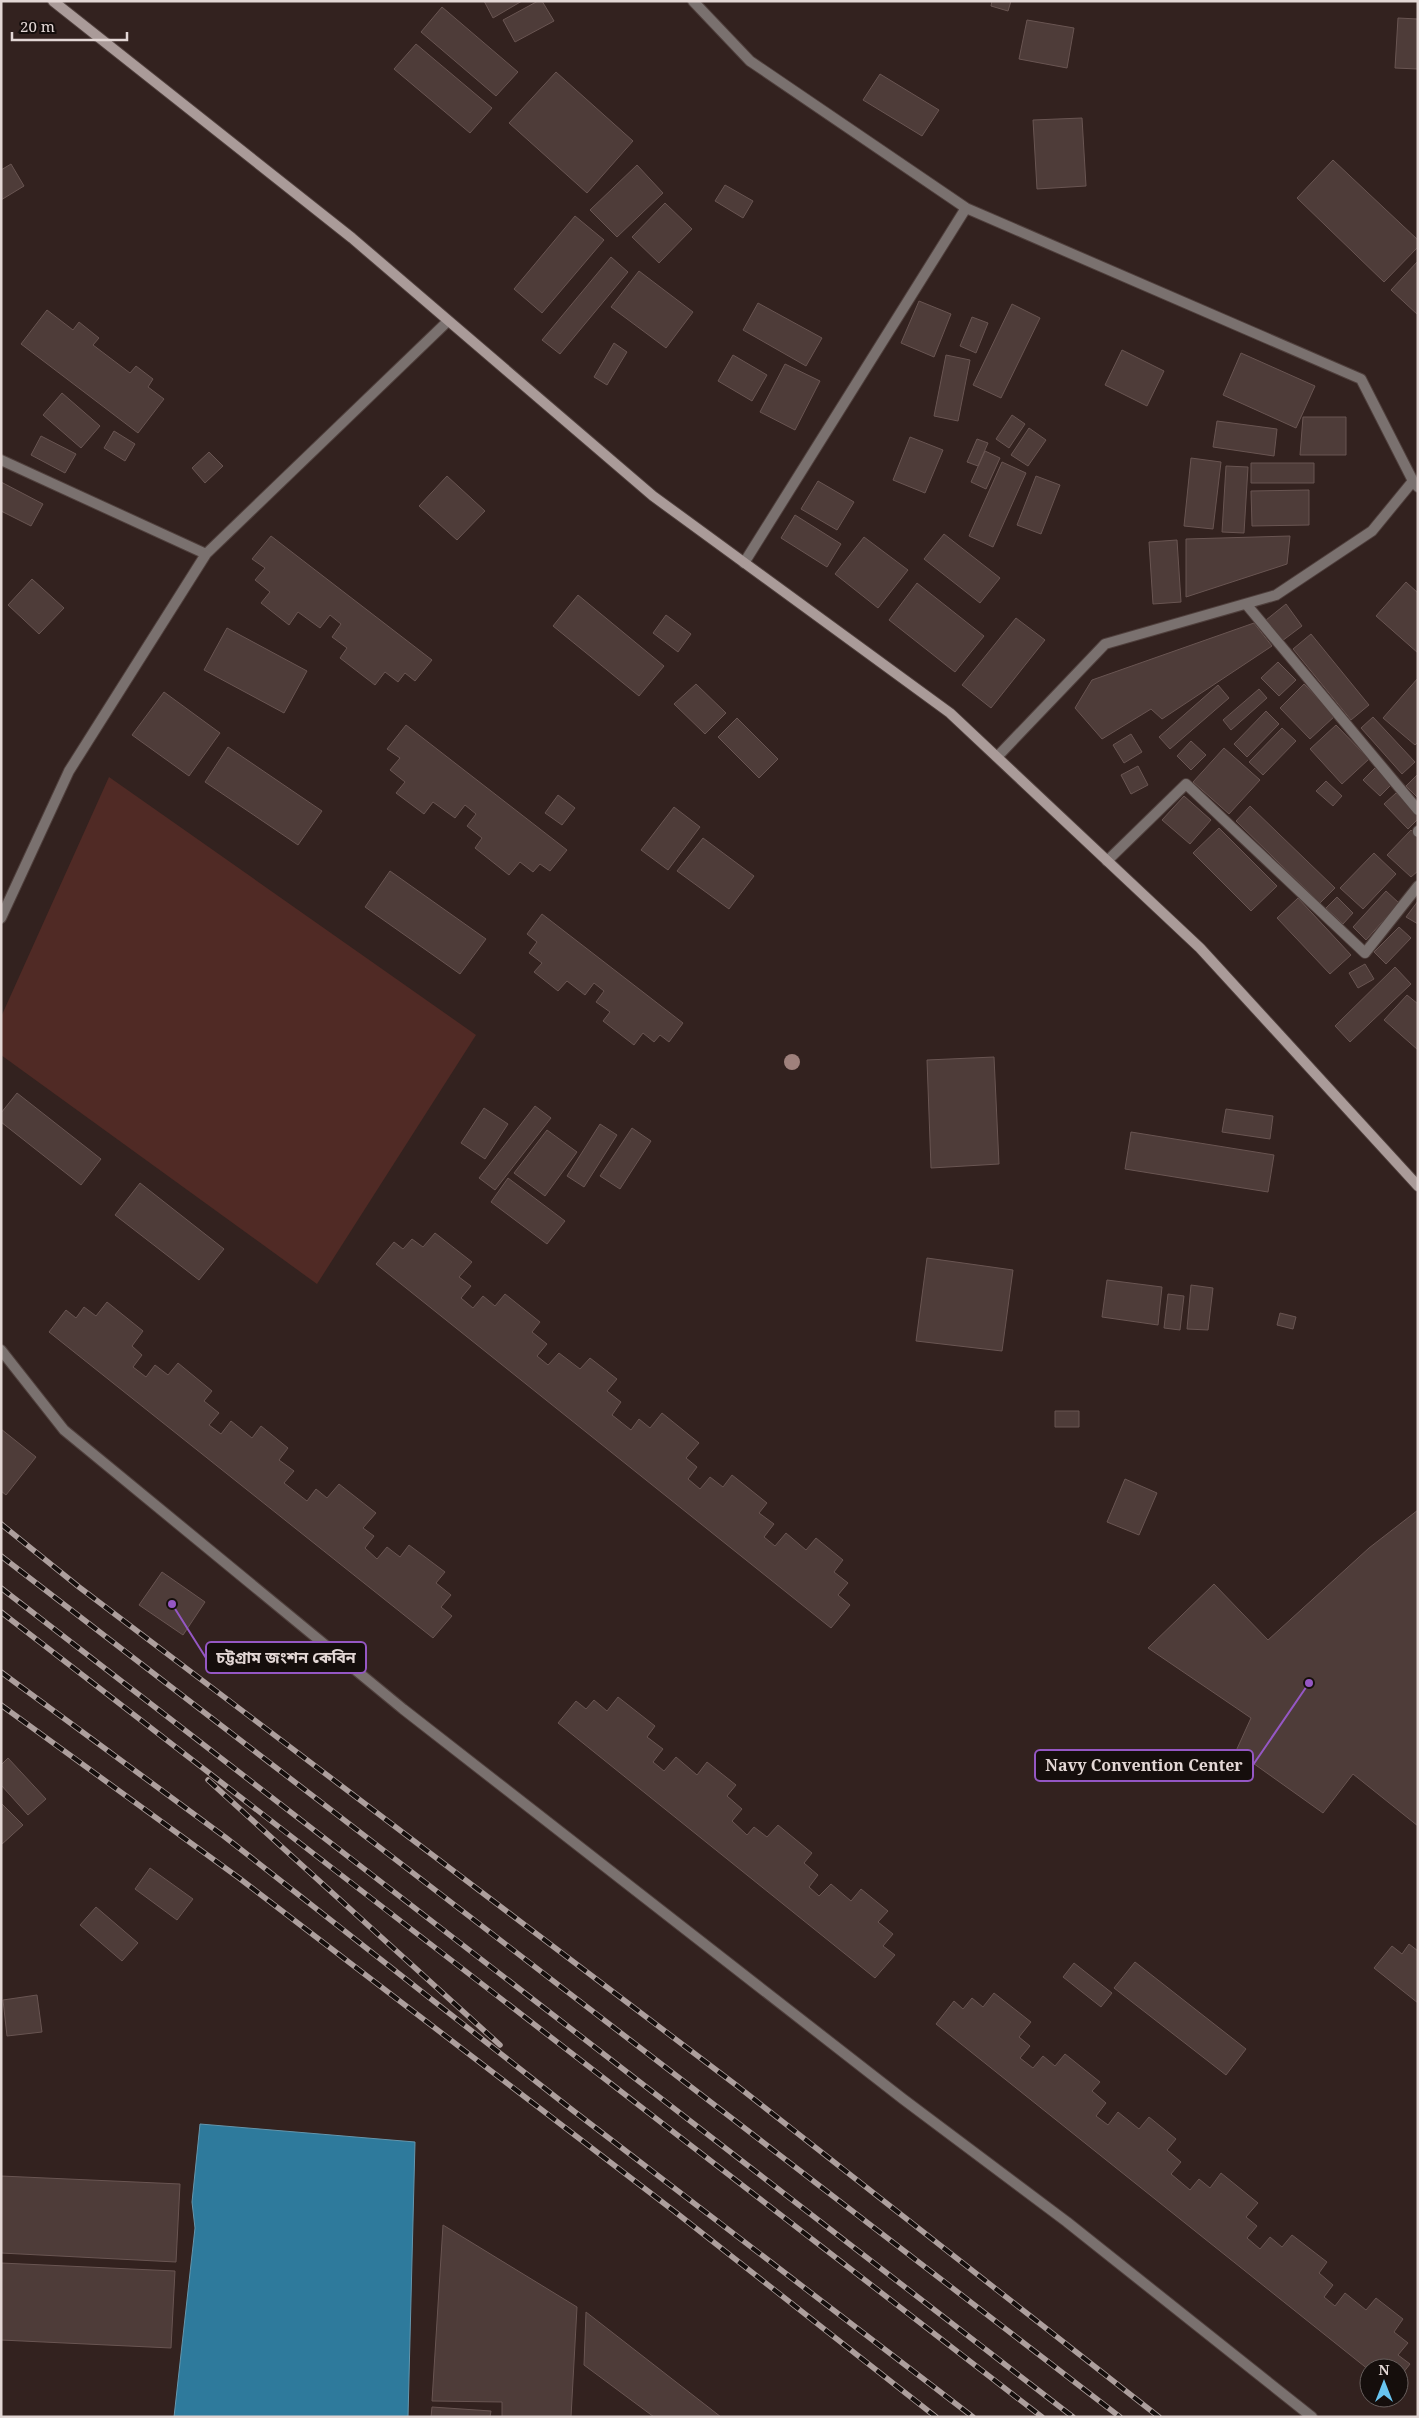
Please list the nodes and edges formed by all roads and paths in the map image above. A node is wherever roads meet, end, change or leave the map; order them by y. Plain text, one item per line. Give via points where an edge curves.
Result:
1 (53, 1) edge
2 (693, 1) edge
3 (966, 208) junction
4 (448, 320) junction
5 (1, 460) edge
6 (1415, 484) edge
7 (206, 554) junction
8 (744, 563) junction
9 (1246, 604) junction
10 (997, 757) junction
11 (1418, 810) edge
12 (1107, 861) junction
13 (1418, 886) edge
14 (1, 918) edge
15 (1418, 1186) edge
16 (1, 1350) edge
17 (1312, 2417) edge

1 - 4 main road via 352,238
2 - 3 street via 750,61
3 - 6 street via 1360,380
3 - 8 street
4 - 7 street
4 - 8 main road via 653,496
5 - 7 street
6 - 9 street via 1372,531 1276,596
7 - 14 street via 68,771
8 - 10 main road via 950,713
9 - 10 street via 1105,644
9 - 11 street
10 - 12 main road
12 - 13 street via 1186,784 1365,953
12 - 15 main road via 1200,948
16 - 17 street via 64,1430 403,1709 871,2075 1067,2222

